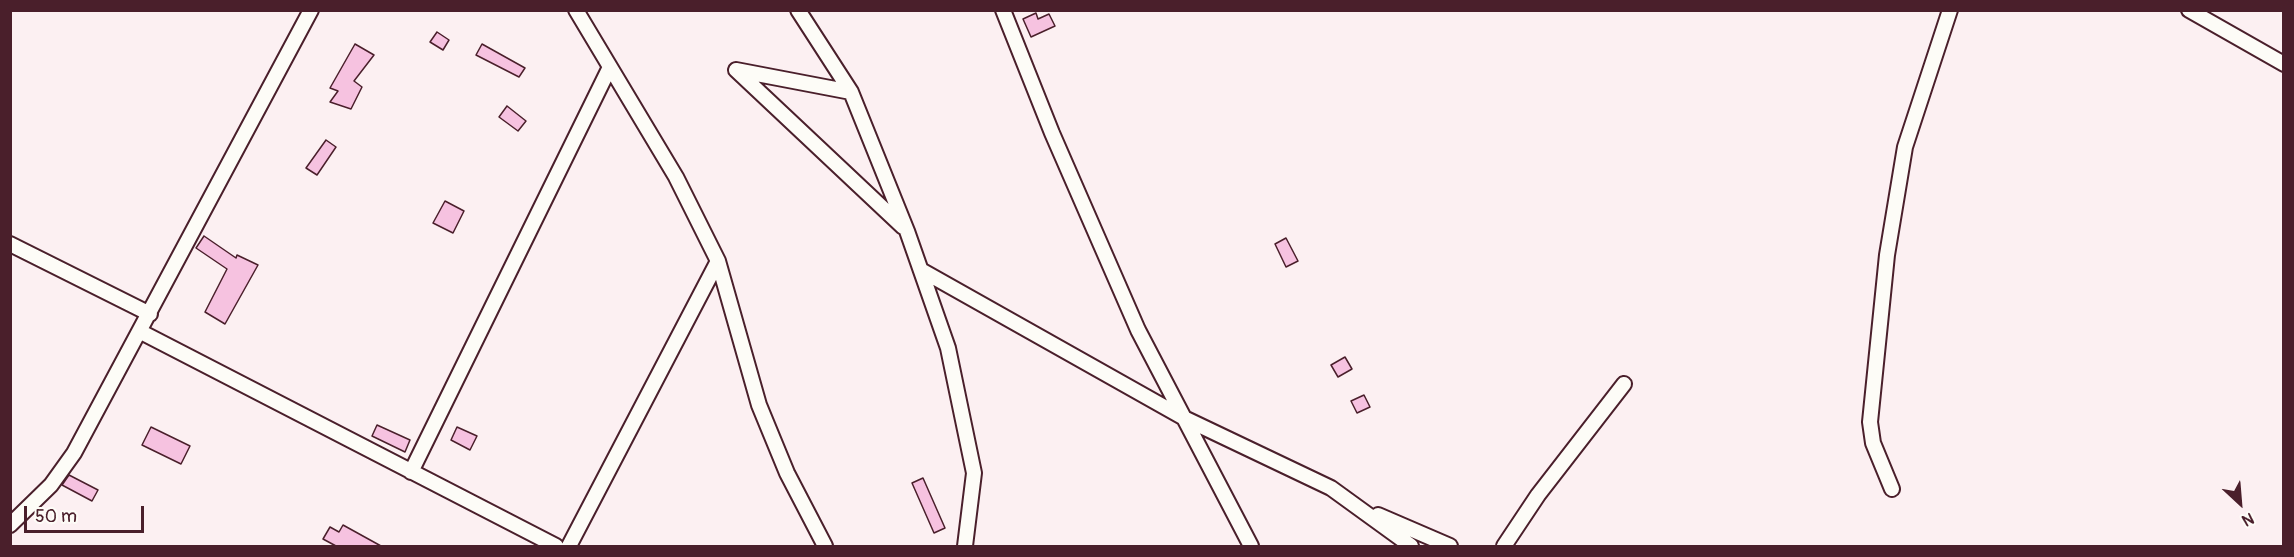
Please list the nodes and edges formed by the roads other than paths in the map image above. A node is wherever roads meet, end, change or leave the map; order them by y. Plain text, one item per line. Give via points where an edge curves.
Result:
1 (311, 10) edge
2 (576, 10) edge
3 (798, 10) edge
4 (1003, 10) edge
5 (1950, 10) edge
6 (2189, 10) edge
7 (2283, 64) edge
8 (609, 69) junction
9 (851, 92) junction
10 (907, 231) junction
11 (10, 244) edge
12 (718, 261) junction
13 (921, 270) junction
14 (150, 314) junction
15 (141, 332) junction
16 (1624, 384) dead end
17 (1184, 418) junction
18 (411, 472) junction
19 (1893, 489) dead end
20 (1357, 506) junction
21 (10, 525) edge
22 (556, 546) edge
23 (569, 546) edge
24 (825, 546) edge
25 (966, 546) edge
26 (1251, 546) edge
27 (1411, 546) edge
28 (1450, 546) edge
29 (1504, 546) edge

1 - 14 street
2 - 8 street
3 - 9 street
4 - 17 street via 1138,330
5 - 19 street via 1905,147 1887,255 1870,422 1873,443
6 - 7 street
8 - 12 street via 676,177
8 - 18 street
9 - 10 street
9 - 10 street via 736,70
10 - 13 street
11 - 14 street
12 - 23 street
12 - 24 street via 759,405 787,473
13 - 17 street
13 - 25 street via 948,348 974,473
14 - 15 street
15 - 18 street
15 - 21 street via 74,453 51,485
16 - 29 street via 1538,495
17 - 20 street via 1331,488
17 - 26 street
18 - 22 street
20 - 27 street
20 - 28 street

